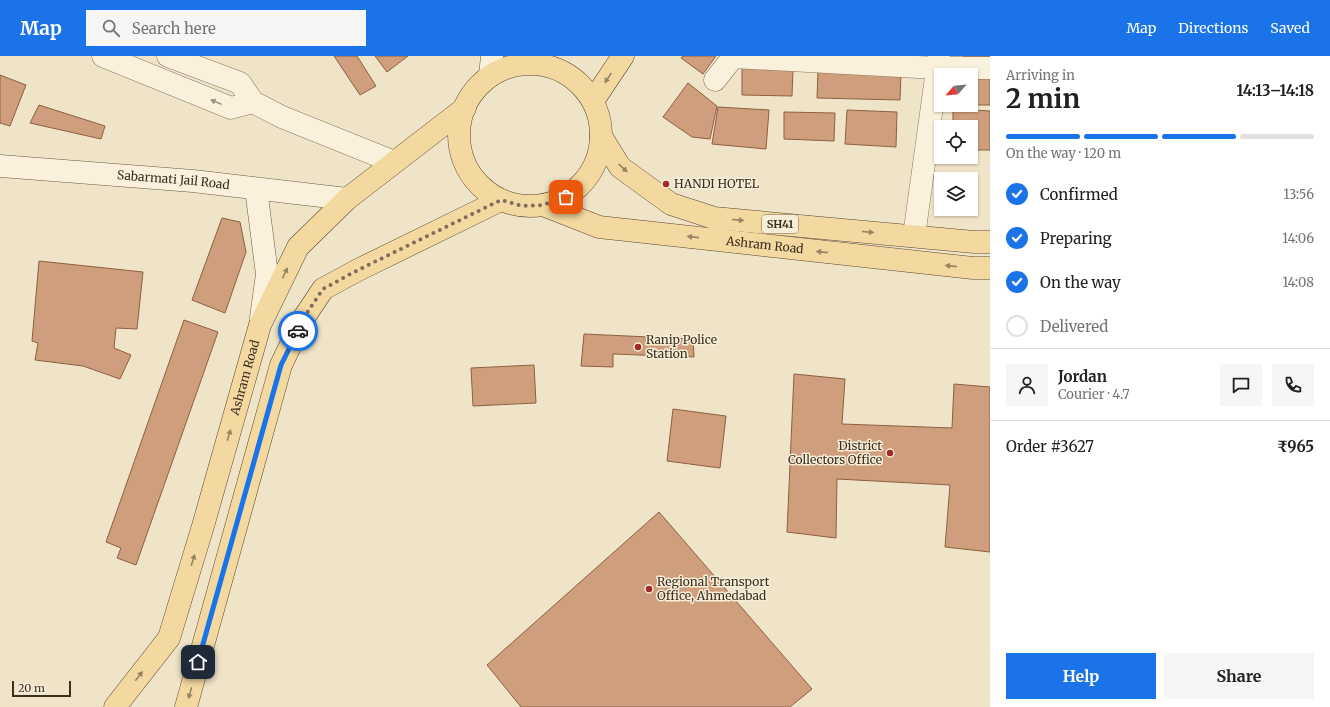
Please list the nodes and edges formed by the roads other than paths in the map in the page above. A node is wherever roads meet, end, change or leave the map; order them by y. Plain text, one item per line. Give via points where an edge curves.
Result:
1 (103, 56) edge
2 (168, 56) edge
3 (623, 56) edge
4 (733, 57) edge
5 (531, 60) edge
6 (938, 62) edge
7 (491, 66) edge
8 (990, 68) edge
9 (715, 80) dead end
10 (593, 101) junction
11 (253, 102) junction
12 (465, 108) junction
13 (602, 136) junction
14 (394, 162) junction
15 (0, 166) edge
16 (256, 189) junction
17 (347, 199) junction
18 (501, 200) junction
19 (543, 205) junction
20 (914, 236) junction
21 (990, 242) edge
22 (990, 268) edge
23 (260, 325) junction
24 (115, 707) edge
25 (186, 707) edge

11 -> 1 street via 231,108
2 - 11 street via 240,83
3 -> 10 main road
4 - 6 street
4 - 9 street
5 - 7 main road via 508,67
5 - 10 main road via 565,73 581,85
6 - 8 street
6 - 20 street
7 - 12 main road
10 - 13 main road
11 - 14 street via 282,117
12 - 14 main road, Ashram Road
12 - 18 main road via 460,129 461,150 469,171 483,188
13 - 19 main road via 597,160 585,181 566,197
13 -> 20 main road, Ashram Road / SH41 via 620,167 671,204 714,218
14 - 17 main road, Ashram Road
15 - 16 street, Sabarmati Jail Road
16 - 17 street, Sabarmati Jail Road
16 - 23 street via 267,274
23 -> 17 main road, Ashram Road via 298,247
18 - 19 main road via 522,206
18 -> 25 main road via 323,289 303,319 281,365
22 -> 19 main road, Ashram Road via 599,227
20 - 21 main road, Ashram Road / SH41
24 -> 23 main road, Ashram Road via 169,638

